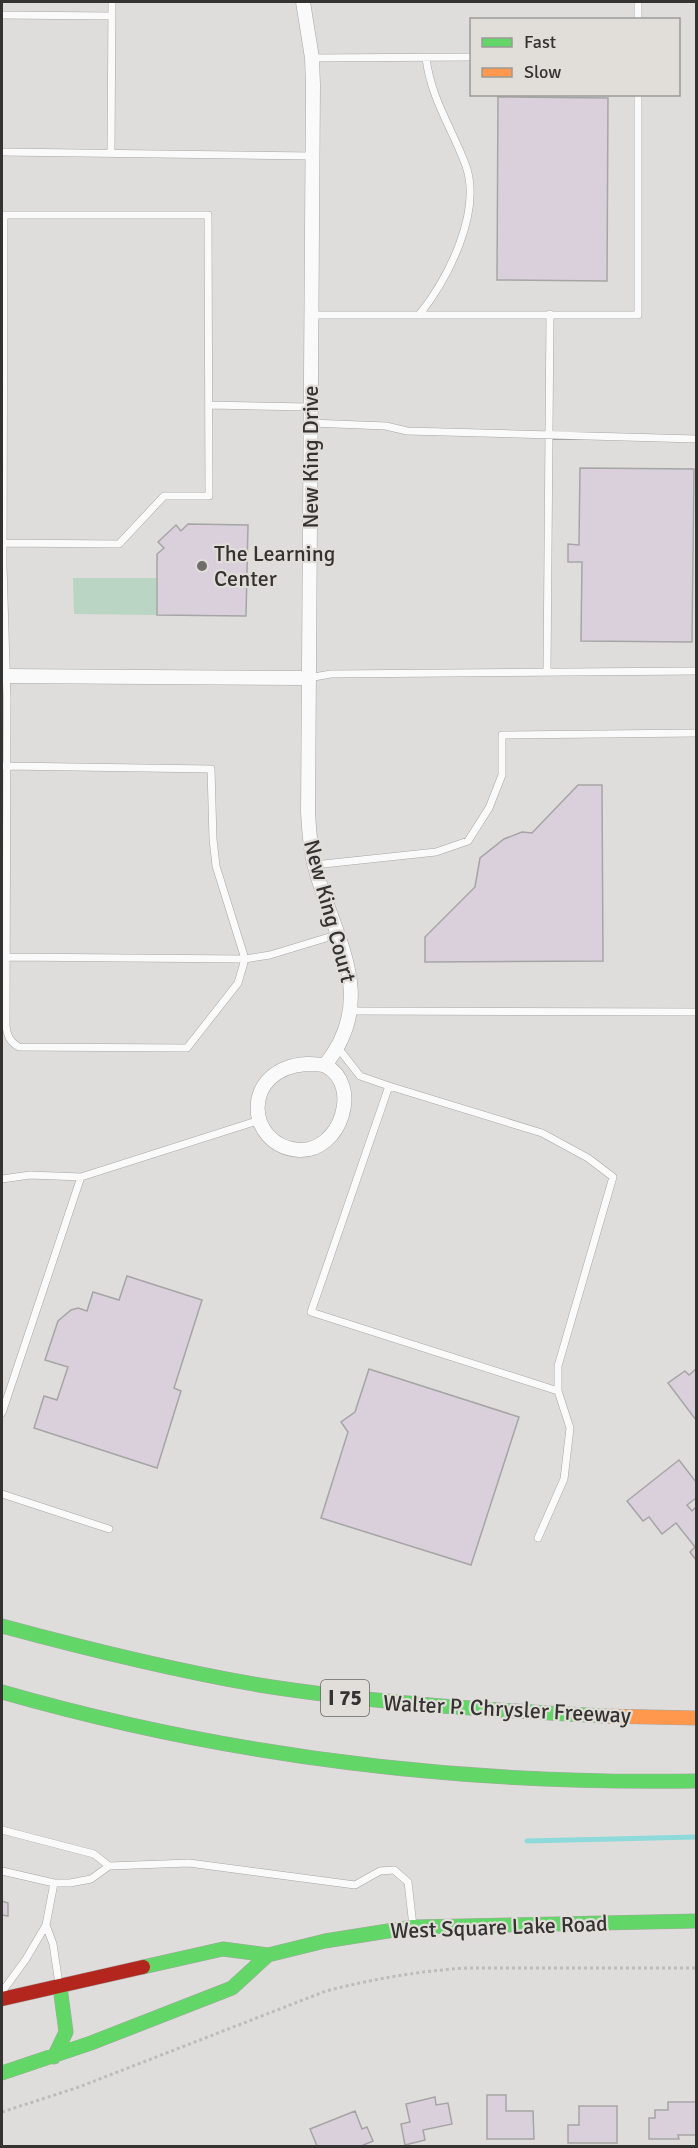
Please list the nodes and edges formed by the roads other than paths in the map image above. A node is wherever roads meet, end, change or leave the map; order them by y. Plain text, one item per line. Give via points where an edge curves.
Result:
1 (112, 2) edge
2 (303, 2) edge
3 (638, 2) edge
4 (2, 15) edge
5 (112, 16) junction
6 (638, 18) edge
7 (470, 57) edge
8 (312, 58) junction
9 (426, 58) junction
10 (638, 96) edge
11 (111, 151) junction
12 (2, 152) edge
13 (312, 156) junction
14 (550, 314) junction
15 (310, 315) junction
16 (419, 315) junction
17 (208, 405) junction
18 (310, 407) junction
19 (310, 423) junction
20 (549, 436) junction
21 (696, 439) edge
22 (3, 543) junction
23 (547, 670) junction
24 (696, 671) edge
25 (4, 676) edge
26 (308, 678) junction
27 (696, 733) edge
28 (4, 766) edge
29 (4, 856) edge
30 (314, 865) junction
31 (339, 934) junction
32 (7, 957) junction
33 (245, 959) junction
34 (350, 1011) junction
35 (696, 1012) edge
36 (339, 1048) junction
37 (325, 1065) junction
38 (389, 1086) junction
39 (260, 1120) junction
40 (81, 1177) junction
41 (2, 1179) edge
42 (558, 1391) junction
43 (2, 1413) edge
44 (2, 1494) edge
45 (109, 1529) dead end
46 (538, 1538) dead end
47 (2, 1626) edge
48 (2, 1692) edge
49 (696, 1718) edge
50 (696, 1781) edge
51 (2, 1830) edge
52 (109, 1866) junction
53 (2, 1871) edge
54 (54, 1883) junction
55 (696, 1921) edge
56 (45, 1925) junction
57 (413, 1927) junction
58 (268, 1955) junction
59 (60, 1987) junction
60 (2, 1992) edge
61 (2, 1999) edge
62 (54, 2057) junction
63 (2, 2073) edge

1 - 5 lane
2 - 8 street, New King Drive
3 - 6 lane
4 - 5 lane
5 - 11 lane
7 - 9 lane
8 - 9 lane
8 - 13 street, New King Drive
9 - 16 lane via 429,83 466,166 470,194 465,230 432,299
10 - 14 lane via 638,315
11 - 12 lane
11 - 13 lane
13 - 15 street, New King Drive
14 - 16 lane
14 - 20 lane
15 - 16 lane
15 - 18 street, New King Drive
17 - 18 lane
17 - 22 lane via 209,496 164,496 119,544
17 - 22 lane via 208,215 4,215
18 - 19 street, New King Drive
19 - 20 lane
19 - 26 street, New King Drive
20 - 21 lane
20 - 23 lane
22 - 25 lane
23 - 24 lane
23 - 26 lane via 331,674
25 - 26 street
25 - 28 lane
26 - 30 street, New King Court via 308,813
27 - 30 lane via 502,735 502,775 489,808 468,841 436,852
28 - 29 lane
28 - 33 lane via 211,769 216,866
29 - 32 lane
30 - 31 street, New King Court
31 - 33 lane
31 - 34 street, New King Court via 351,974
32 - 33 lane
32 - 33 lane via 7,1034 19,1047 187,1048 238,983
34 - 35 lane
34 - 36 street, New King Court
36 - 37 street, New King Court
36 - 38 lane via 360,1076
37 - 39 street via 292,1065 269,1077 259,1095
37 - 39 street via 337,1076 344,1104 342,1119 328,1140 315,1147 290,1148 270,1137
38 - 42 lane via 542,1133 613,1177 558,1366
38 - 42 lane via 311,1312
39 - 40 lane
40 - 41 lane via 30,1175
40 - 43 lane
42 - 46 lane via 570,1428 564,1479
44 - 45 lane
47 - 49 main road, Walter P. Chrysler Freeway / I 75 via 72,1648 283,1690 386,1704 537,1714
48 - 50 main road via 133,1727 264,1752 506,1779
51 - 52 lane via 94,1854
52 - 54 lane via 92,1879
52 - 57 lane via 189,1863 346,1885 362,1883 380,1871 394,1870 408,1882
53 - 54 lane
54 - 56 lane
55 - 57 main road, West Square Lake Road
56 - 59 lane via 53,1944
56 - 60 lane
57 - 58 main road, West Square Lake Road
58 - 59 main road, West Square Lake Road via 223,1949
58 - 62 main road, West Square Lake Road via 232,1989
59 - 61 main road, West Square Lake Road
59 - 62 main road via 67,2030
62 - 63 main road, West Square Lake Road

